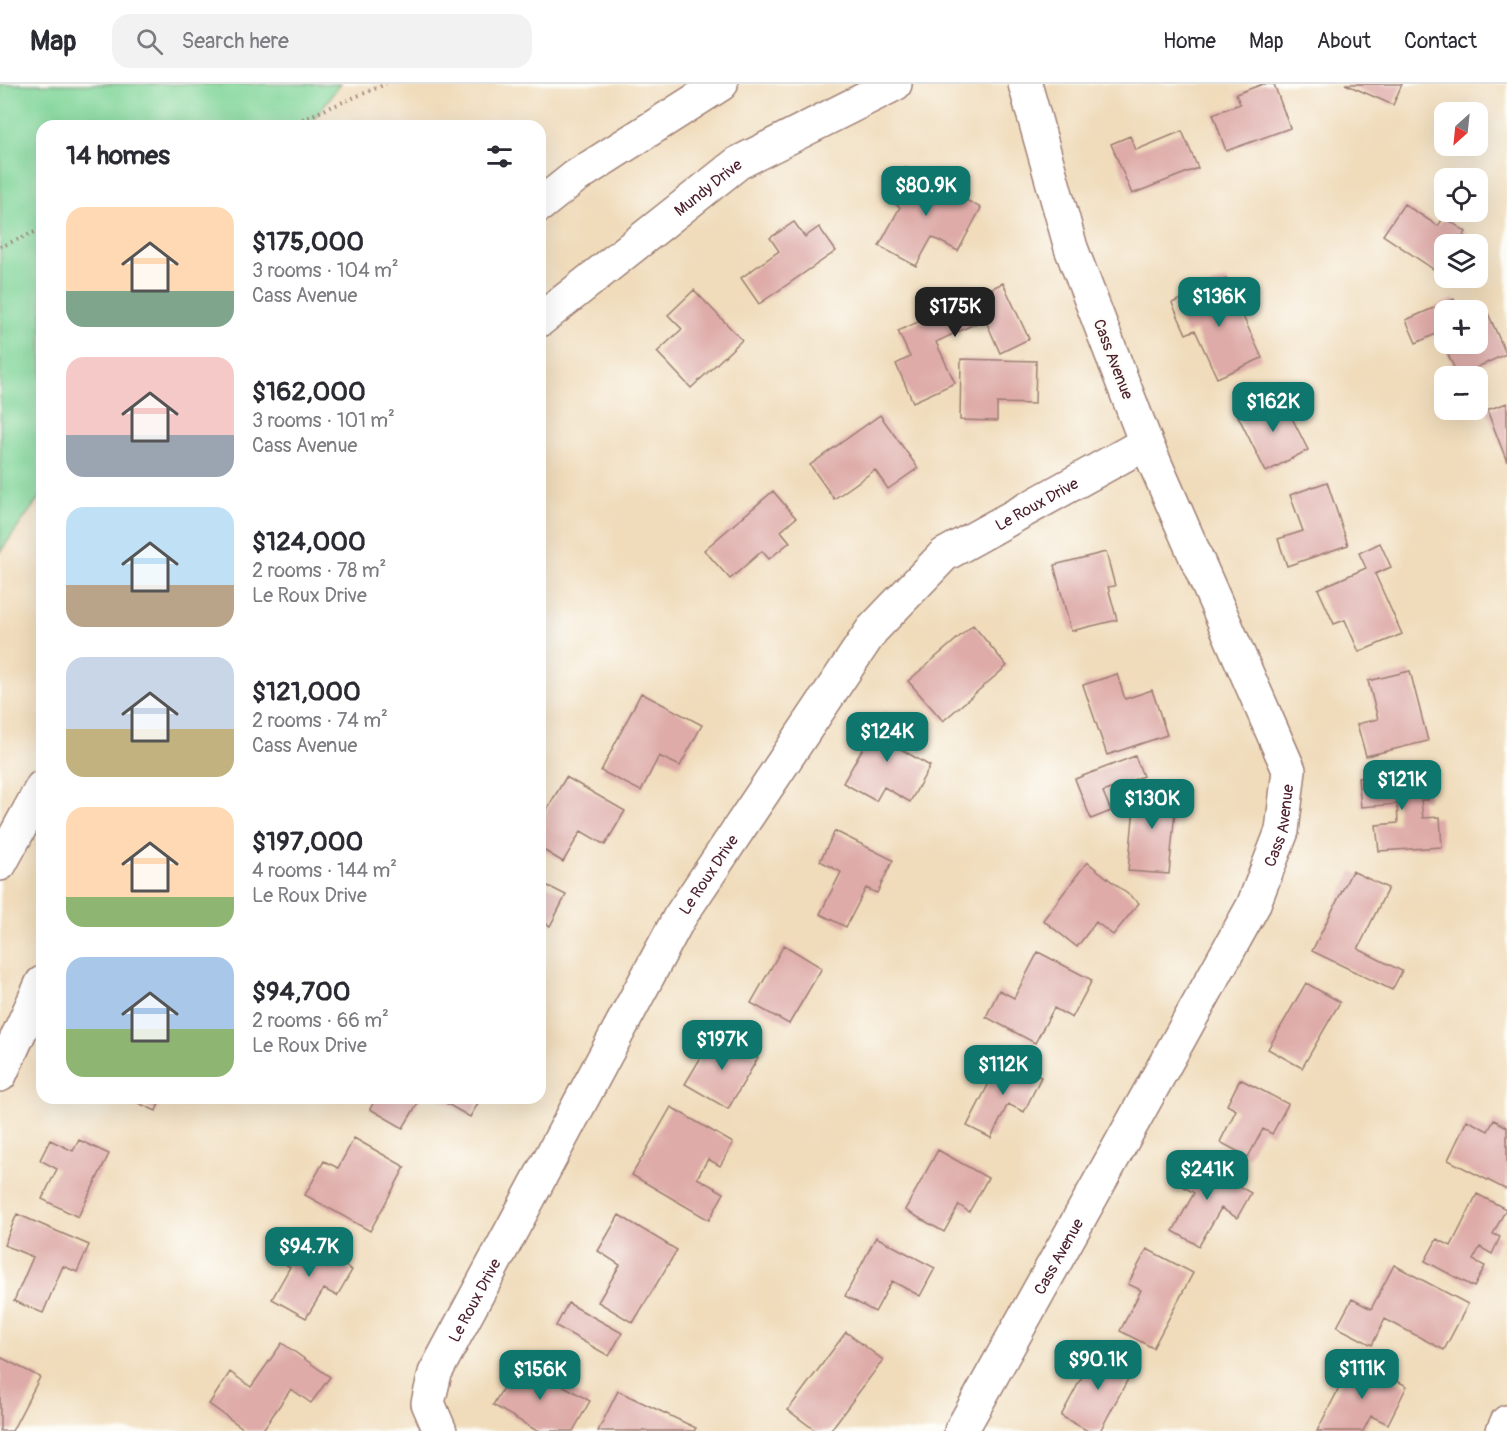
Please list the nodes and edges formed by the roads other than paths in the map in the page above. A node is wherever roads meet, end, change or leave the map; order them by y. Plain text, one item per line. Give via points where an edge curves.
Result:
1 (721, 84) edge
2 (895, 84) edge
3 (1025, 84) edge
4 (546, 200) edge
5 (546, 315) edge
6 (1146, 442) junction
7 (36, 798) edge
8 (0, 864) edge
9 (36, 996) edge
10 (0, 1075) edge
11 (1507, 1422) edge
12 (440, 1431) edge
13 (961, 1431) edge
14 (1503, 1431) edge

1 - 4 street via 575,177
2 - 5 street, Mundy Drive via 738,163
3 - 6 street, Cass Avenue via 1071,248
6 - 12 street, Le Roux Drive via 944,555 872,630 679,918 435,1373 429,1403
6 - 13 street, Cass Avenue via 1289,770 1282,831 1252,906
7 - 8 street
9 - 10 street
11 - 14 street

